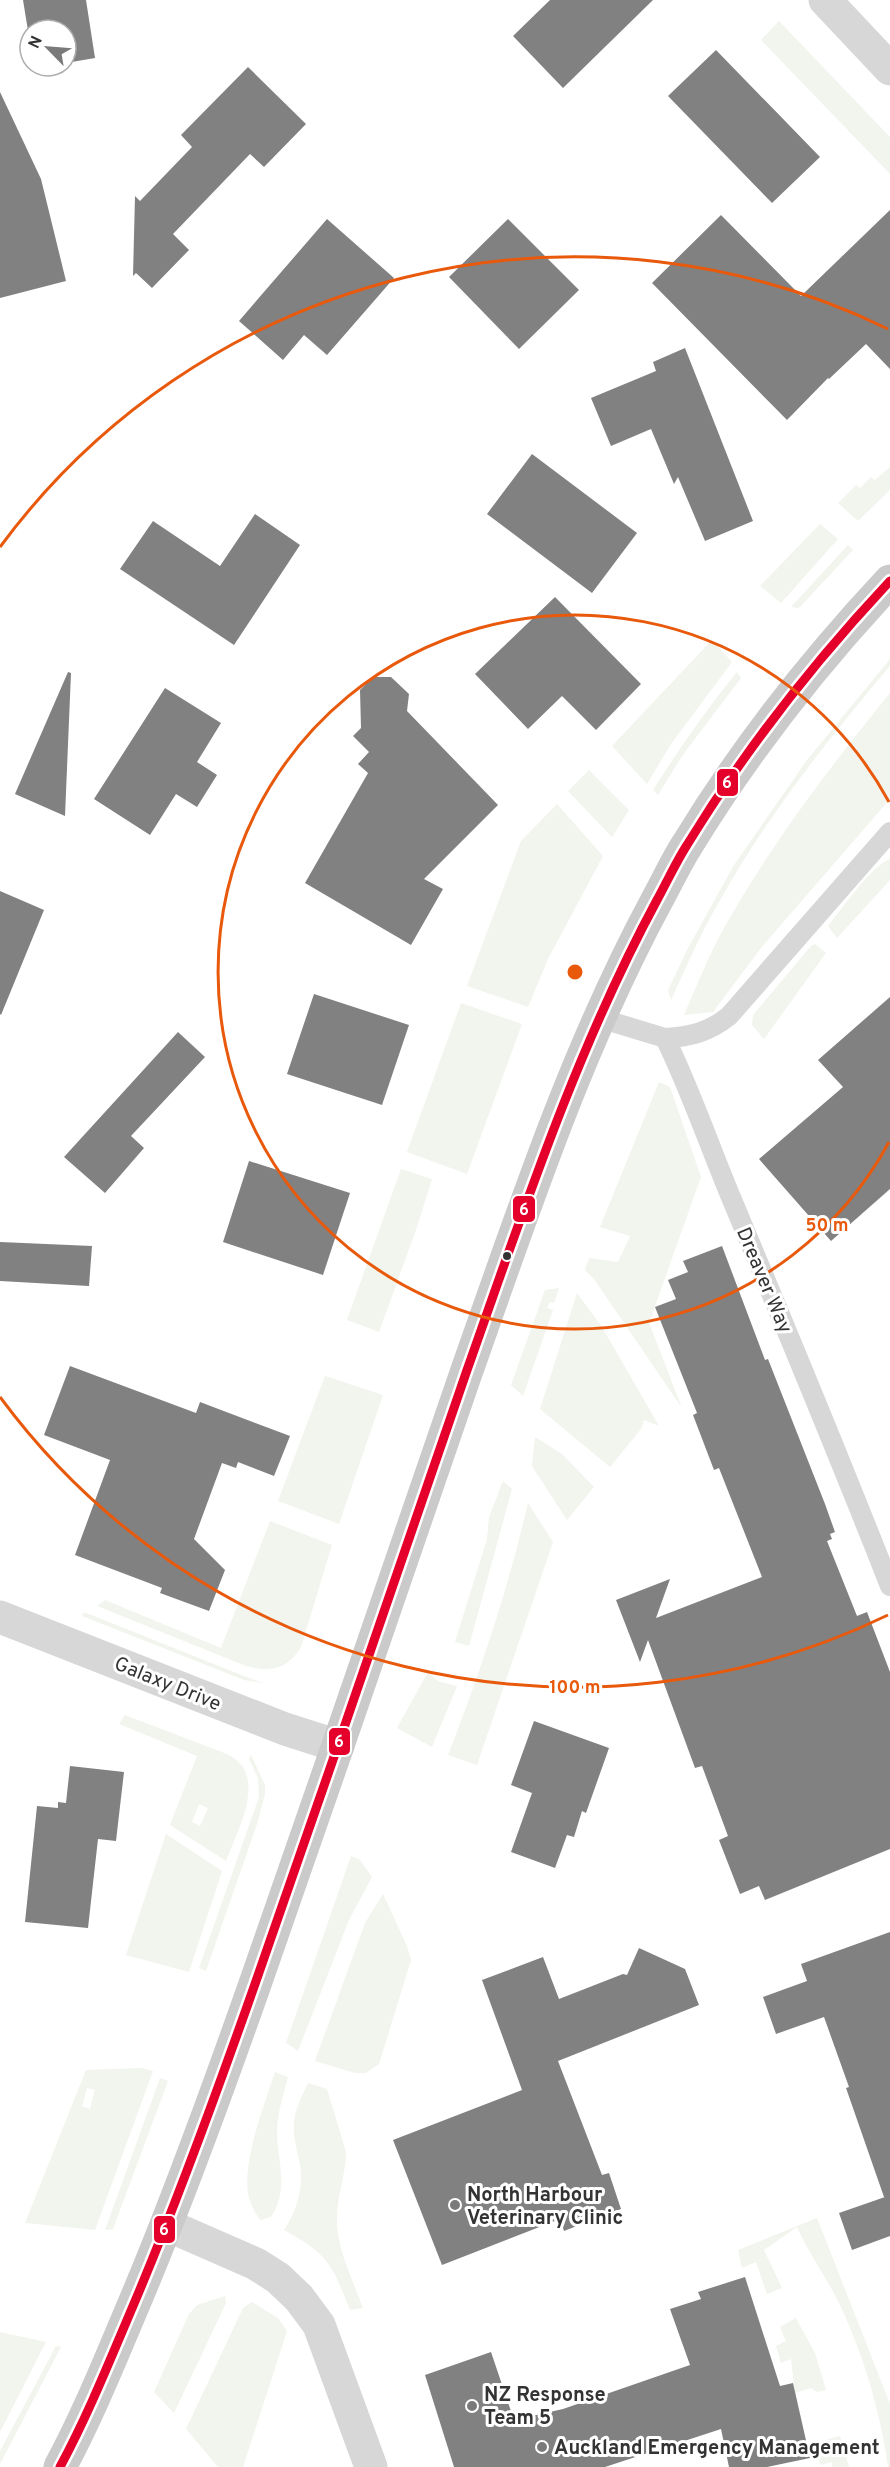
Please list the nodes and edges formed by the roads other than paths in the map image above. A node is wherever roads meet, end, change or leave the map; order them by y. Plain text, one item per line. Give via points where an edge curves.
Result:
1 (825, 0) edge
2 (890, 69) edge
3 (890, 581) edge
4 (890, 832) edge
5 (599, 1018) junction
6 (665, 1038) junction
7 (890, 1586) edge
8 (0, 1617) edge
9 (338, 1746) junction
10 (167, 2225) junction
11 (60, 2467) edge
12 (371, 2467) edge

1 - 2 street
3 - 5 main road via 793,692 736,771 685,848
4 - 6 lane via 729,1017 702,1032
5 - 6 lane
5 - 9 main road via 526,1202
6 - 7 lane, Dreaver Way
8 - 9 street, Galaxy Drive via 285,1729
9 - 10 main road
10 - 11 main road via 103,2380
10 - 12 street via 256,2264 299,2298 319,2325

